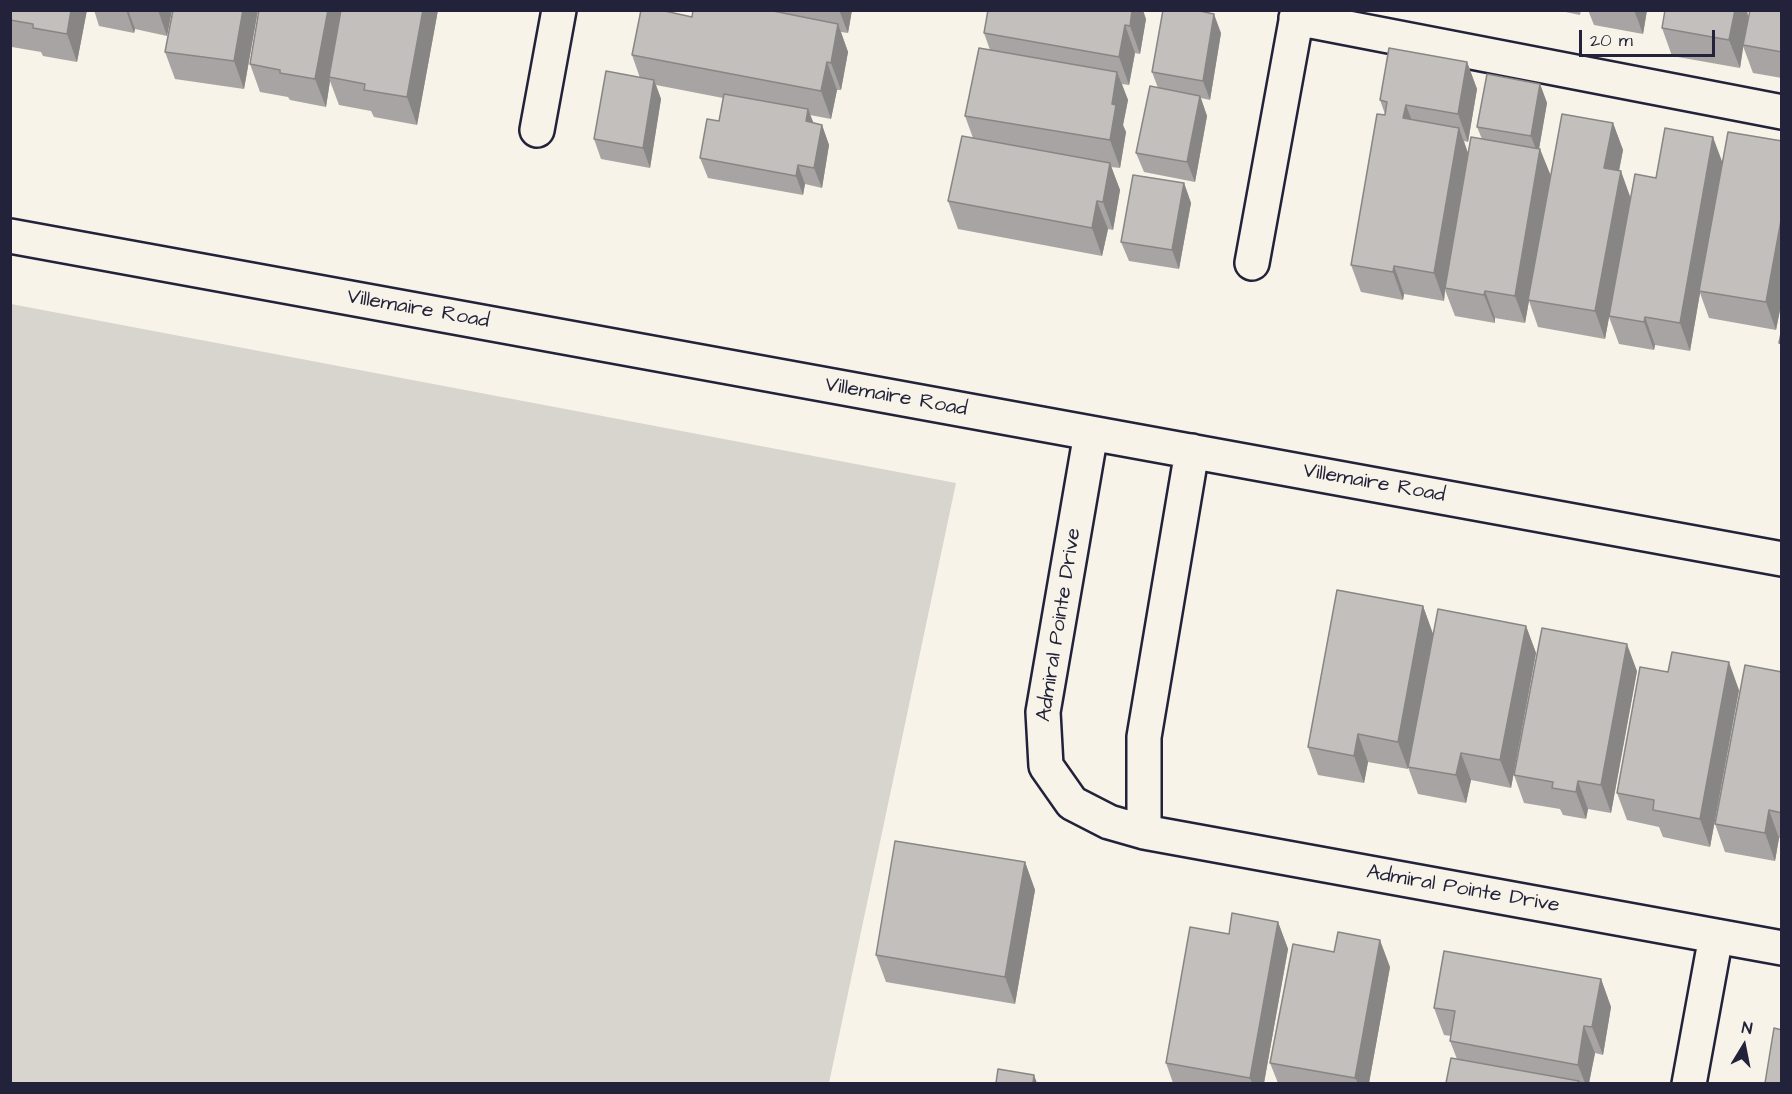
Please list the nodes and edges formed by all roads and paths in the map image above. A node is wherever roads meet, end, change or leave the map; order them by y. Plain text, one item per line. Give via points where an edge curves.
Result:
1 (559, 10) edge
2 (1297, 14) edge
3 (1782, 112) edge
4 (537, 130) dead end
5 (10, 236) edge
6 (1252, 263) dead end
7 (1091, 433) junction
8 (1192, 451) junction
9 (1782, 559) edge
10 (1144, 831) junction
11 (1716, 936) junction
12 (1782, 948) edge
13 (1689, 1083) edge

1 - 4 street
2 - 3 street
2 - 6 street
5 - 7 street, Villemaire Road
7 - 8 street, Villemaire Road
7 - 10 street, Admiral Pointe Drive via 1043,712 1046,766 1072,803 1109,822
8 - 9 street, Villemaire Road
8 - 10 street via 1144,737
10 - 11 street, Admiral Pointe Drive
11 - 12 street, Admiral Pointe Drive
11 - 13 street

